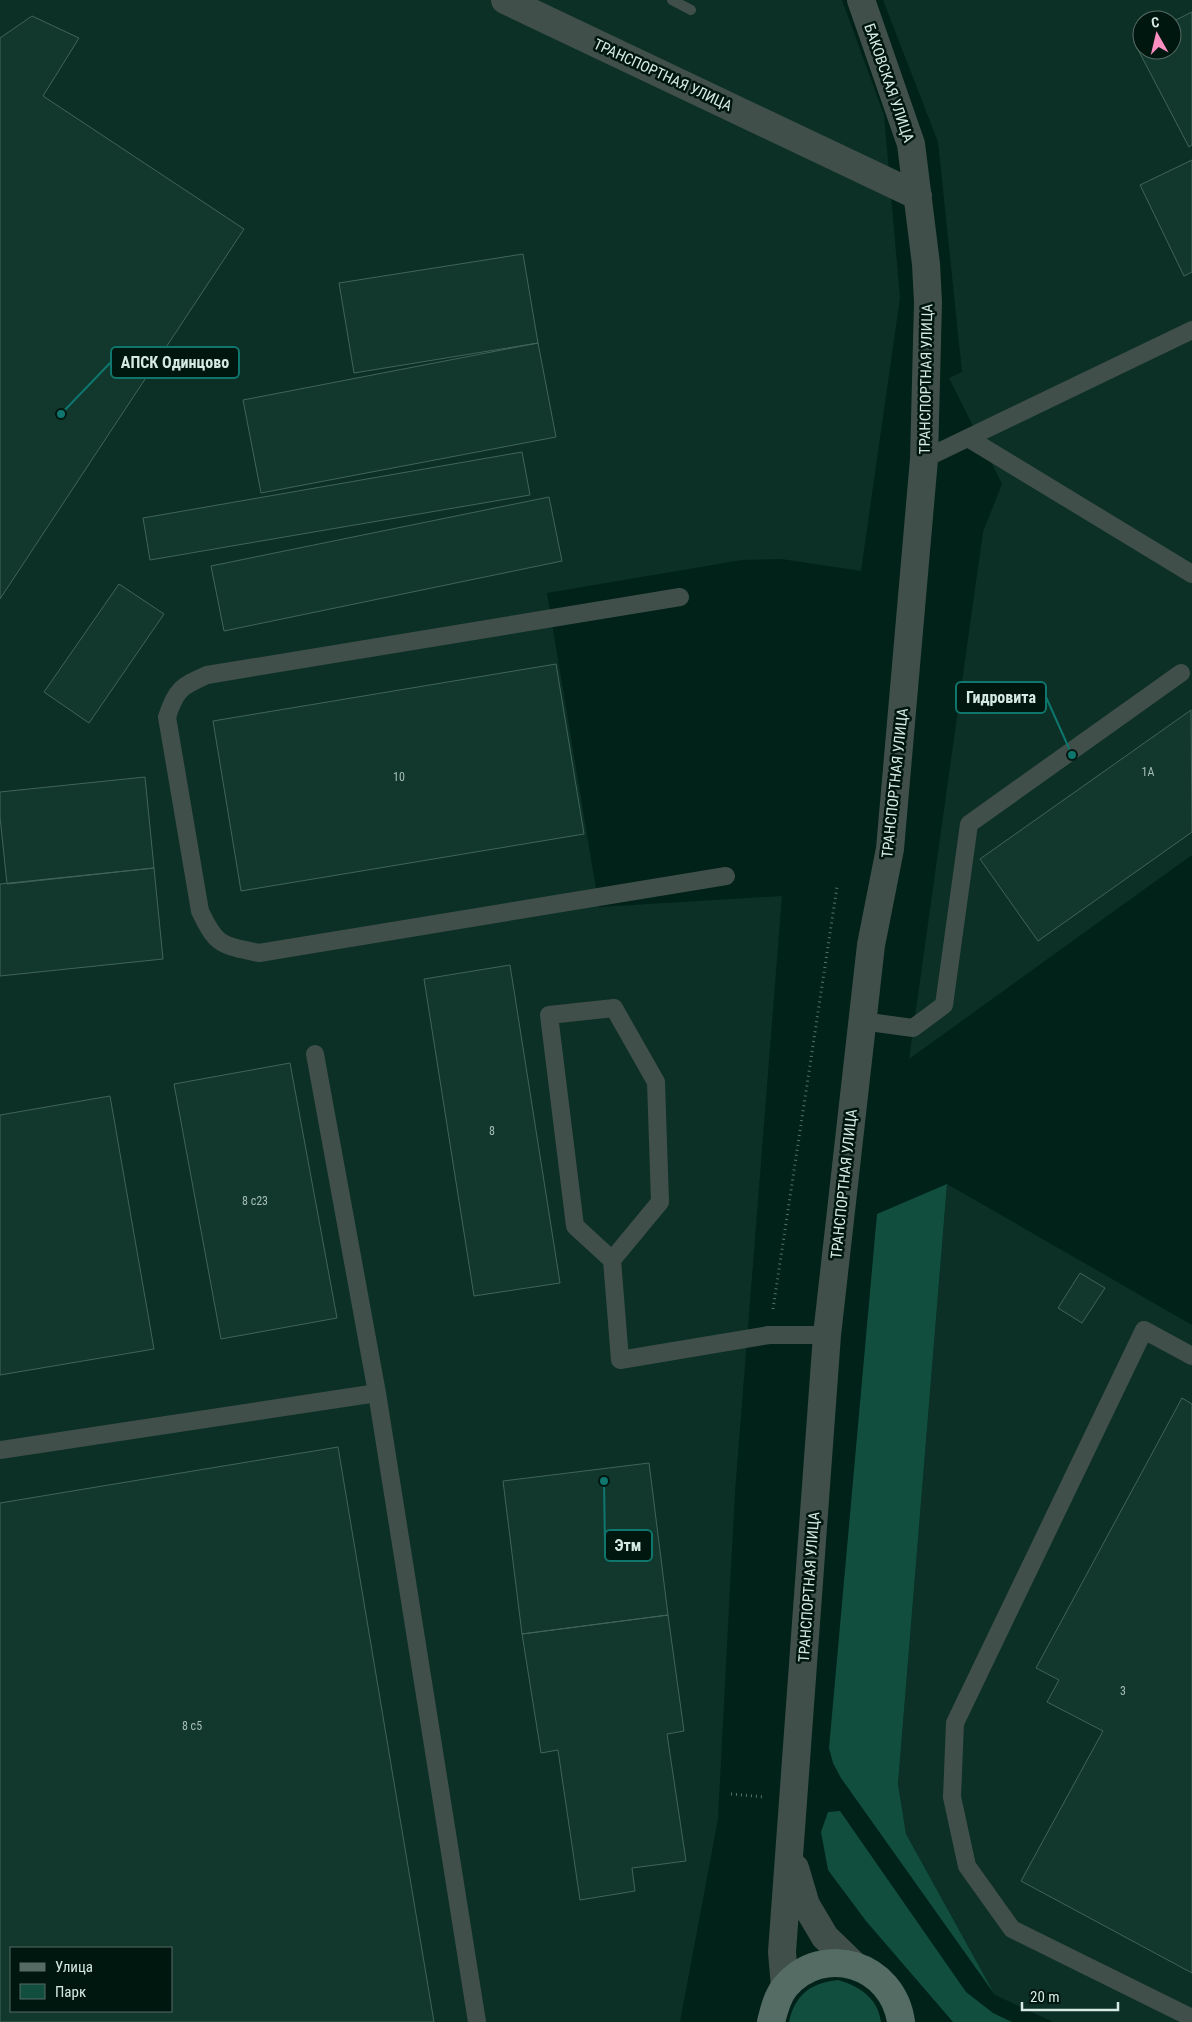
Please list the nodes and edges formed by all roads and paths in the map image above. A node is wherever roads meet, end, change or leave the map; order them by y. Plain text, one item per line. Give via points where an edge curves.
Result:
1 (505, 0) edge
2 (861, 0) edge
3 (918, 196) junction
4 (1192, 330) edge
5 (968, 438) junction
6 (924, 459) junction
7 (1192, 574) edge
8 (680, 597) dead end
9 (1181, 674) dead end
10 (726, 876) dead end
11 (837, 887) dead end
12 (862, 1021) junction
13 (315, 1054) dead end
14 (612, 1260) junction
15 (769, 1334) junction
16 (827, 1335) junction
17 (1192, 1356) edge
18 (377, 1393) junction
19 (0, 1450) edge
20 (731, 1794) dead end
21 (764, 1797) dead end
22 (790, 1852) junction
23 (854, 1965) junction
24 (785, 1987) junction
25 (903, 2017) edge
26 (1192, 2021) edge
27 (477, 2022) edge
28 (771, 2022) edge

1 - 3 street, ТРАНСПОРТНАЯ УЛИЦА
2 - 3 street, БАКОВСКАЯ УЛИЦА via 911,144
3 - 6 street, ТРАНСПОРТНАЯ УЛИЦА via 928,302
4 - 5 lane
5 - 6 lane
5 - 7 lane
6 - 12 street, ТРАНСПОРТНАЯ УЛИЦА via 890,850 871,945
8 - 10 lane via 207,675 184,685 172,700 167,717 200,911 210,932 225,946 259,953
9 - 12 lane via 969,824 944,1005 913,1028
11 - 15 path
12 - 16 street, ТРАНСПОРТНАЯ УЛИЦА
13 - 18 lane
14 - 14 lane via 574,1226 549,1015 614,1008 656,1082 660,1202
14 - 15 lane via 620,1360
15 - 16 lane
16 - 22 street, ТРАНСПОРТНАЯ УЛИЦА
17 - 26 lane via 1144,1330 955,1723 952,1797 967,1866 1012,1929
18 - 19 lane
18 - 27 lane
20 - 21 path
22 - 23 street via 806,1905 825,1937
22 - 24 street, ТРАНСПОРТНАЯ УЛИЦА via 782,1952
23 - 24 street via 829,1963 805,1970
23 - 25 street via 874,1974 889,1989
24 - 28 street via 775,2005

